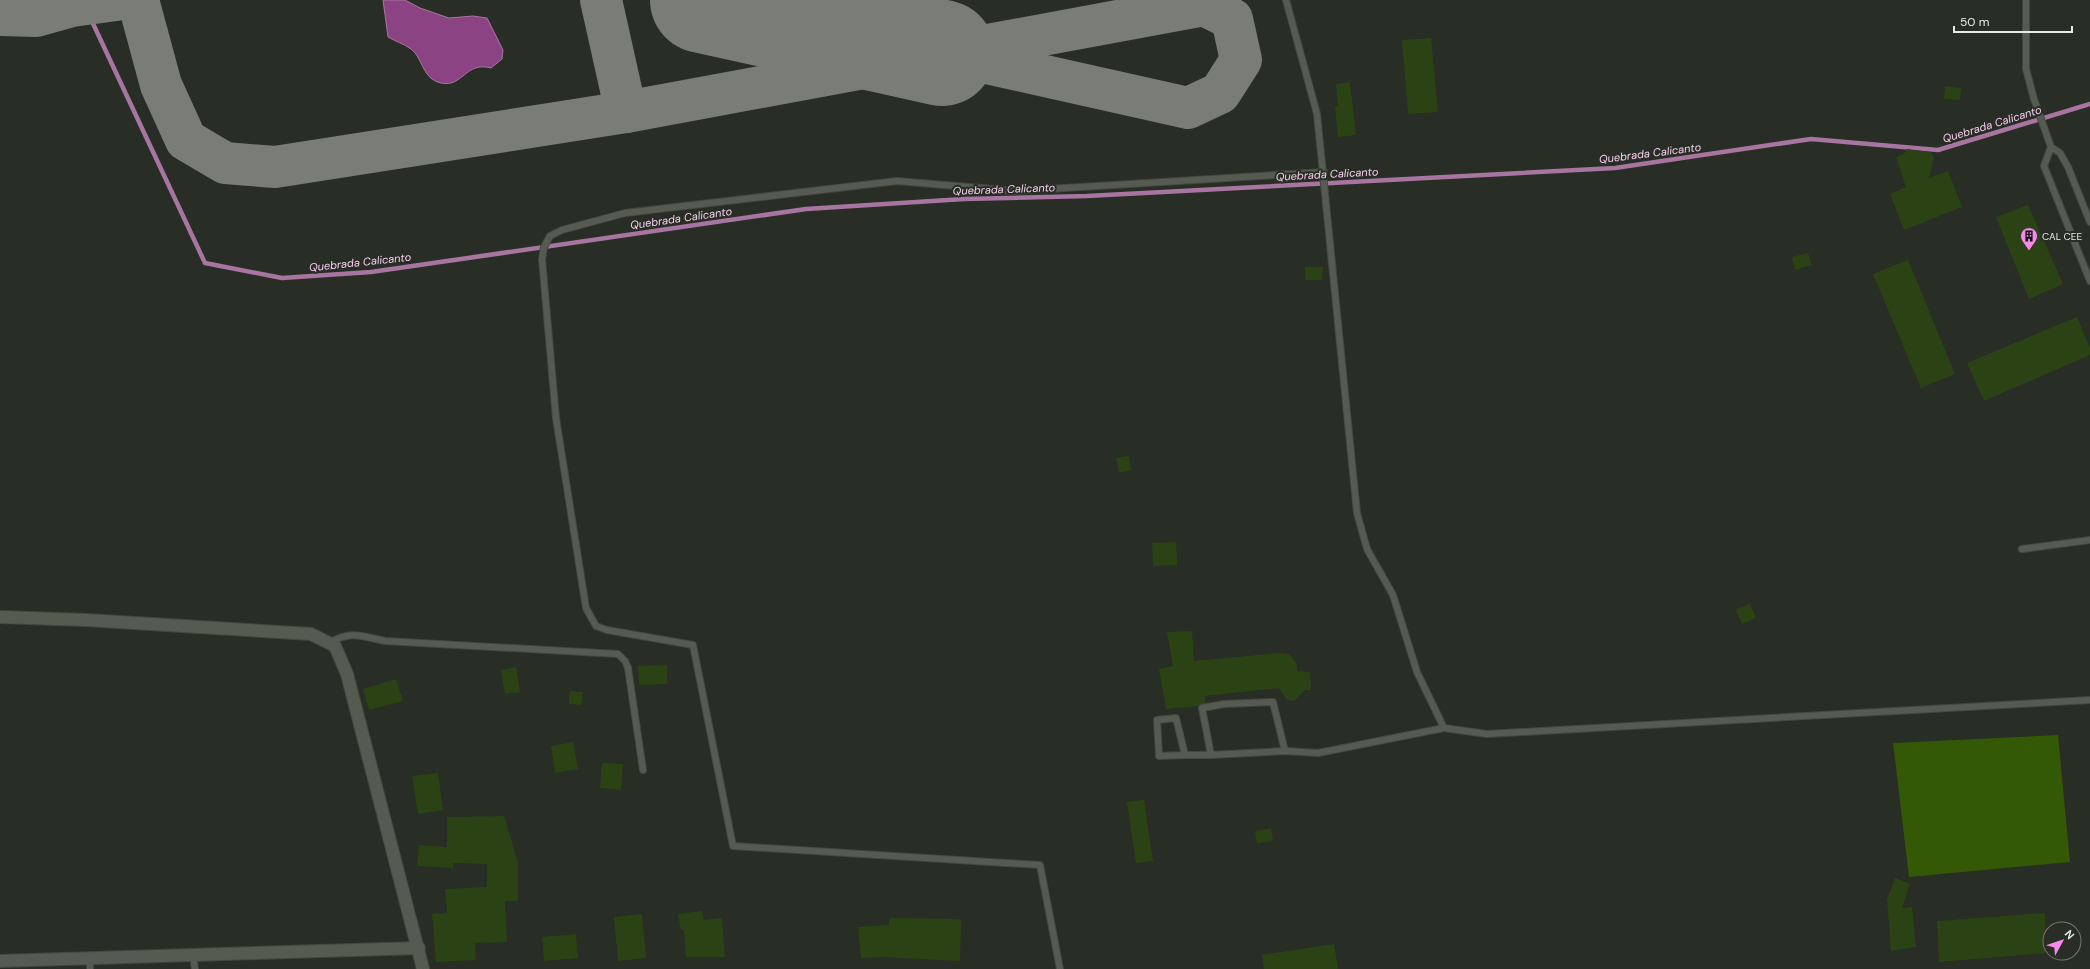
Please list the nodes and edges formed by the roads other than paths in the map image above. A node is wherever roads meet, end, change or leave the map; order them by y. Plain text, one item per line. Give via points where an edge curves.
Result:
1 (1286, 0) edge
2 (2026, 0) edge
3 (2051, 147) junction
4 (1324, 173) junction
5 (2090, 222) edge
6 (2090, 281) edge
7 (2090, 540) edge
8 (2022, 549) dead end
9 (0, 617) edge
10 (328, 643) junction
11 (2090, 700) edge
12 (1444, 728) junction
13 (1285, 752) junction
14 (1185, 755) junction
15 (1211, 755) junction
16 (643, 770) dead end
17 (419, 948) junction
18 (193, 955) junction
19 (0, 961) edge
20 (90, 963) edge
21 (47, 964) edge
22 (195, 969) edge
23 (424, 969) edge
24 (1060, 969) edge

1 - 4 lane via 1317,114
2 - 3 lane via 2026,69
3 - 5 lane via 2060,153 2068,167
3 - 6 lane via 2044,166
4 - 12 lane via 1357,513 1367,549 1393,595 1417,672
4 - 24 lane via 1016,191 896,181 625,213 562,230 550,236 544,247 542,259 556,418 586,608 596,626 607,630 693,645 733,846 1040,866
7 - 8 lane
9 - 10 street via 311,634
10 - 16 lane via 351,634 385,641 618,654 628,668
10 - 17 street via 335,646 347,674
11 - 12 lane via 1487,734
12 - 13 lane via 1318,753
13 - 15 lane
13 - 15 lane via 1273,702 1244,703 1202,708
14 - 14 lane via 1176,718 1157,720 1159,756
14 - 15 lane
17 - 18 street
17 - 23 street
18 - 20 street
18 - 22 lane
19 - 21 street
20 - 21 street

